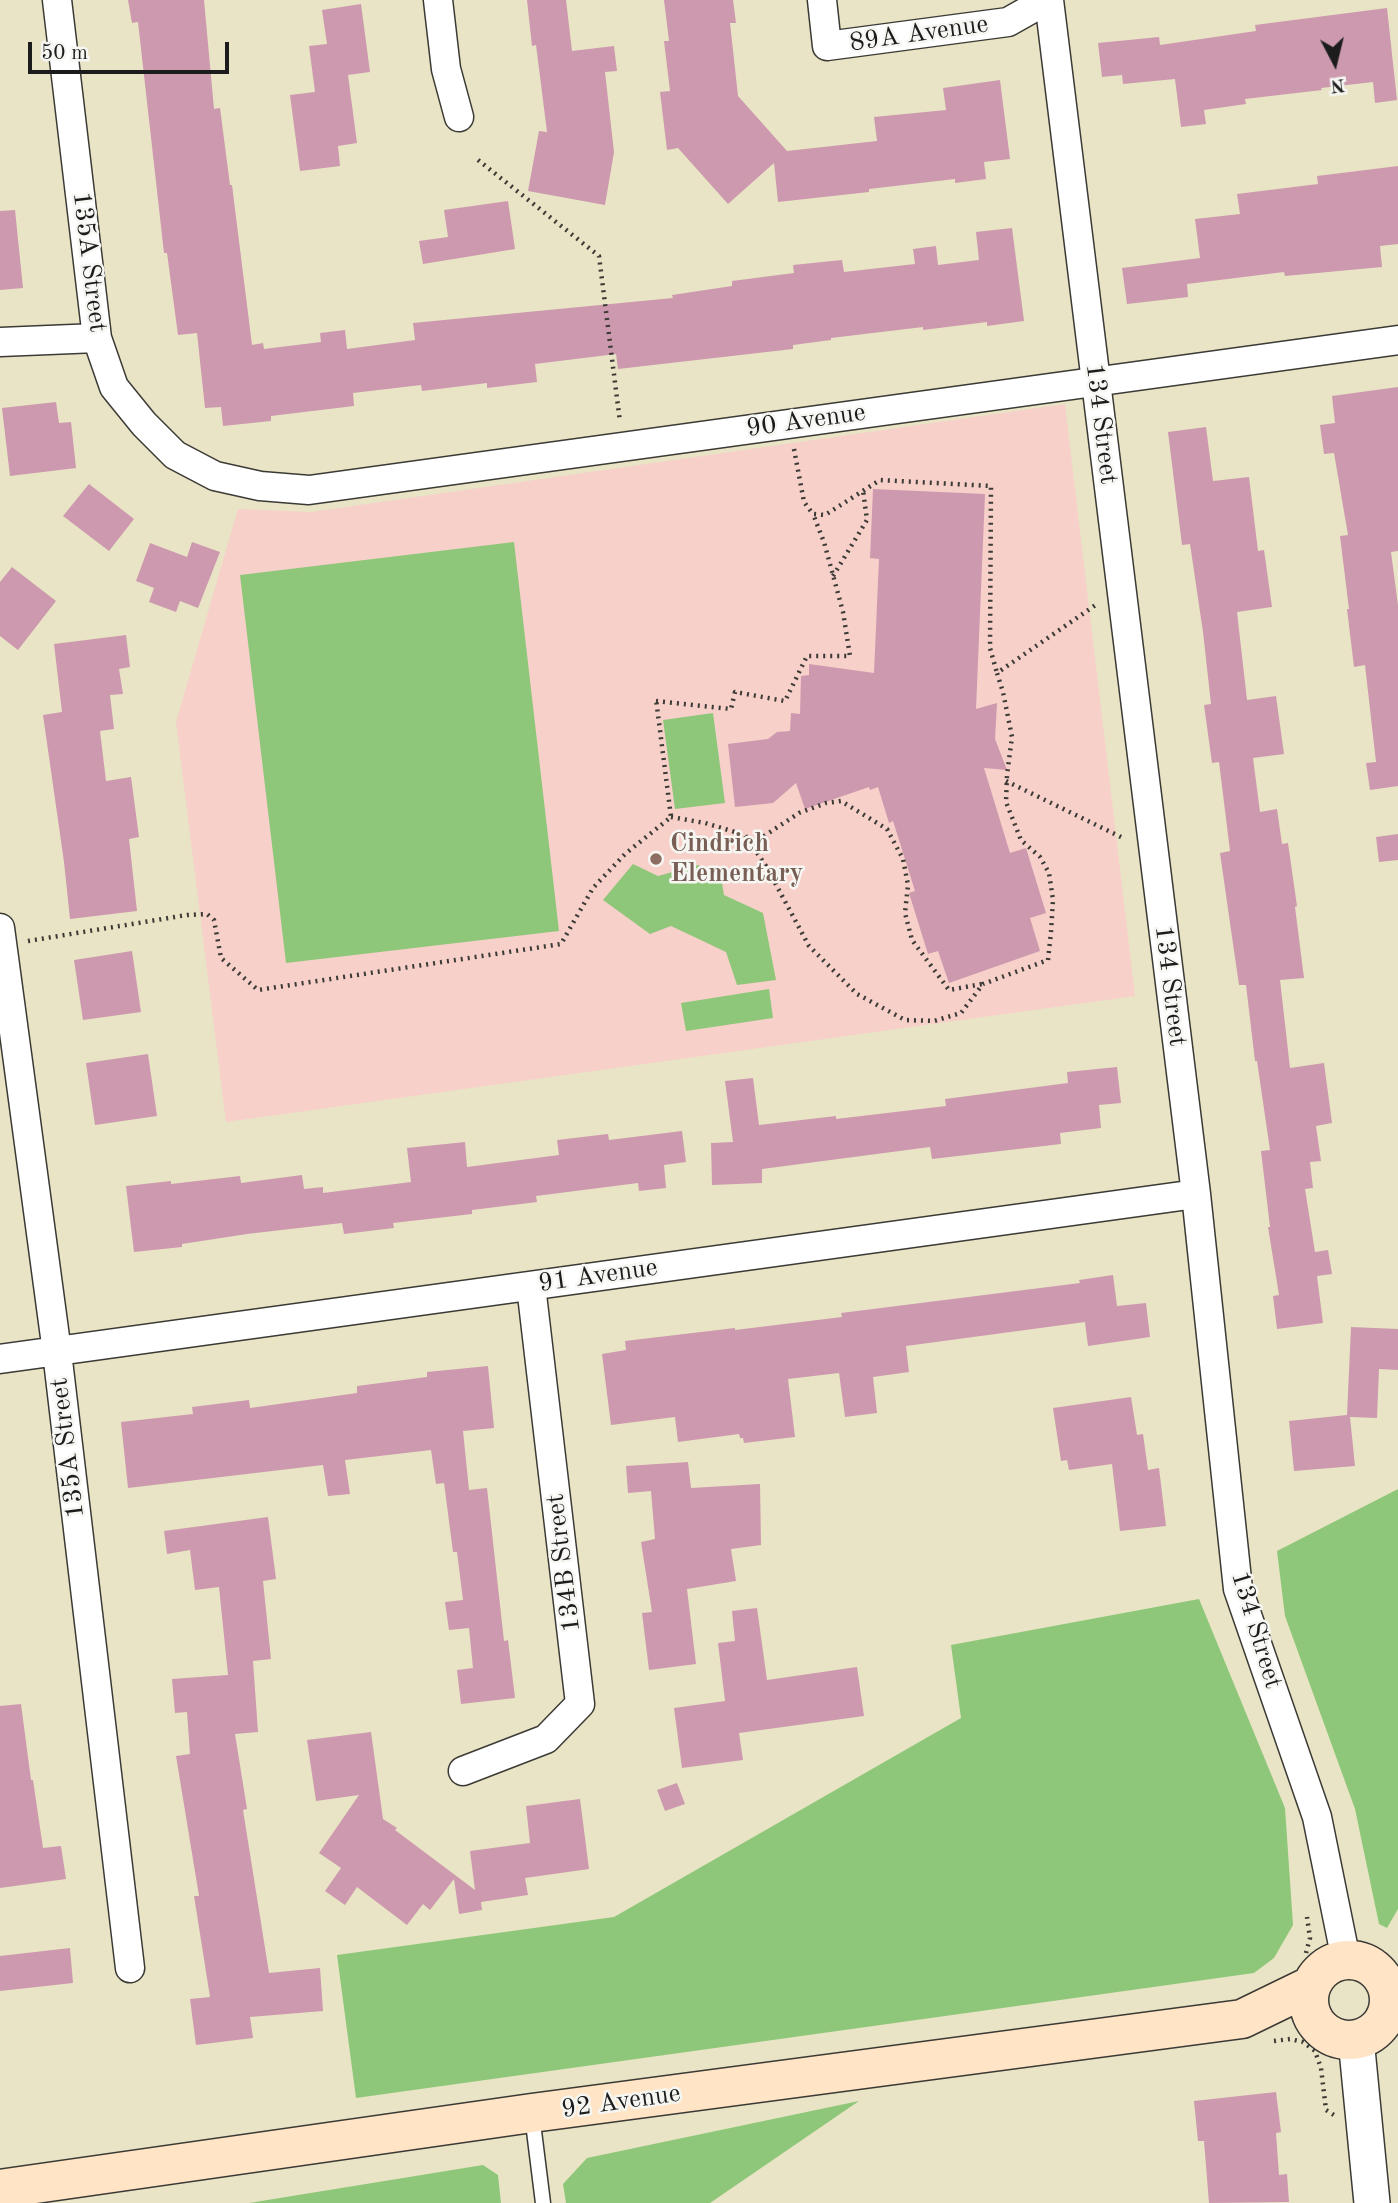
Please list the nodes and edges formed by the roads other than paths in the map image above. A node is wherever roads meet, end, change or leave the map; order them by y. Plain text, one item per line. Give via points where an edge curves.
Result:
1 (57, 0) edge
2 (438, 0) edge
3 (822, 0) edge
4 (1048, 0) edge
5 (458, 117) dead end
6 (97, 338) junction
7 (1398, 341) edge
8 (0, 342) edge
9 (1096, 382) junction
10 (215, 476) joint
11 (0, 928) edge
12 (1196, 1194) junction
13 (531, 1286) junction
14 (57, 1352) junction
15 (0, 1359) edge
16 (463, 1771) dead end
17 (130, 1968) dead end
18 (1374, 1972) edge
19 (1312, 1985) junction
20 (1379, 2024) edge
21 (1321, 2028) junction
22 (1253, 2031) junction
23 (532, 2113) junction
24 (0, 2189) edge
25 (543, 2203) edge
26 (1372, 2203) edge

1 - 6 street, 135A Street
2 - 5 street via 446,69
3 - 4 street, 89A Avenue via 827,46 1008,22
4 - 9 street, 134 Street
6 - 8 street
6 - 10 street, 135A Street via 114,387 144,424 175,455
7 - 9 street, 90 Avenue
9 - 10 street, 90 Avenue via 309,490
9 - 12 street, 134 Street
11 - 14 street, 135A Street
12 - 13 street, 91 Avenue
12 - 18 street, 134 Street via 1238,1589
13 - 14 street, 91 Avenue
13 - 16 street, 134B Street via 580,1704 546,1739
14 - 15 street, 91 Avenue
14 - 17 street, 135A Street
18 - 19 main road via 1330,1965
18 - 20 main road via 1384,1981 1388,1995 1388,2010
19 - 21 main road via 1309,2006
19 - 22 main road via 1259,2009
20 - 21 main road via 1340,2040
20 - 26 street
21 - 22 main road via 1261,2027
22 - 23 main road, 92 Avenue
23 - 24 main road, 92 Avenue
23 - 25 lane

